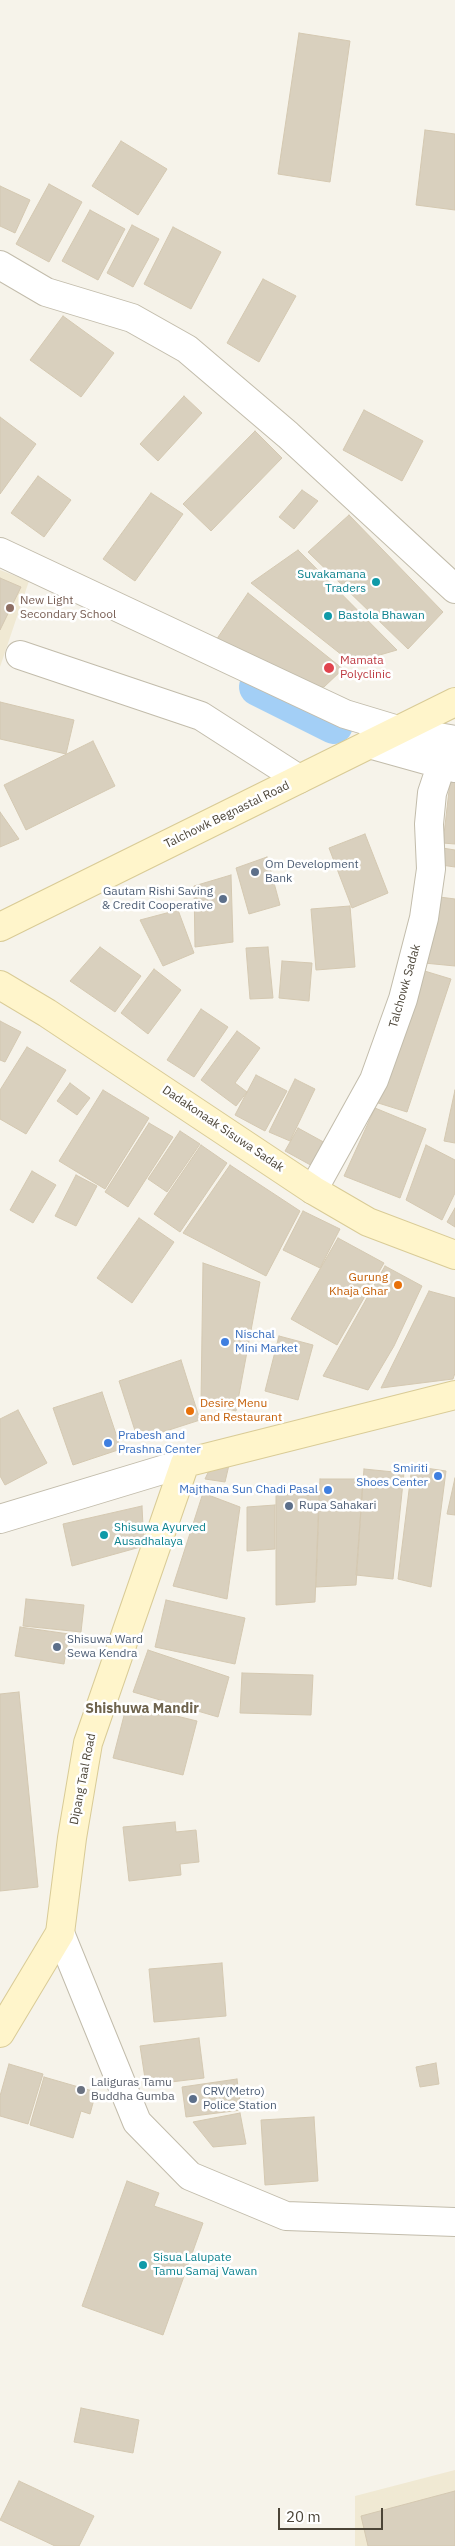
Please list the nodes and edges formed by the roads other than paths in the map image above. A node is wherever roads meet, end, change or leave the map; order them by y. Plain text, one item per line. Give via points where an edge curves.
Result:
1 (0, 265) edge
2 (0, 552) edge
3 (455, 589) edge
4 (20, 655) dead end
5 (455, 702) edge
6 (398, 730) junction
7 (455, 740) edge
8 (369, 744) junction
9 (448, 767) edge
10 (299, 779) junction
11 (0, 928) edge
12 (0, 985) edge
13 (314, 1190) junction
14 (455, 1255) edge
15 (455, 1395) edge
16 (185, 1464) junction
17 (0, 1519) edge
18 (60, 1933) junction
19 (0, 2033) edge
20 (455, 2222) edge

1 - 3 street via 46,292 132,318 187,348 288,435
2 - 6 street via 345,714
4 - 10 street via 201,716
5 - 6 main road, Talchowk Begnastal Road
6 - 7 street
6 - 8 main road, Talchowk Begnastal Road
8 - 9 street, Talchowk Sadak
8 - 10 main road, Talchowk Begnastal Road
9 - 13 street, Talchowk Sadak via 432,793 431,870 424,918 403,999 374,1080
10 - 11 main road, Talchowk Begnastal Road
12 - 13 main road, Dadakonaak Sisuwa Sadak
13 - 14 main road, Dadakonaak Sisuwa Sadak via 368,1222
15 - 16 main road
16 - 17 street
16 - 18 main road, Dipang Taal Road via 88,1742
18 - 19 main road, Dipang Taal Road
18 - 20 street via 137,2122 190,2176 286,2216

